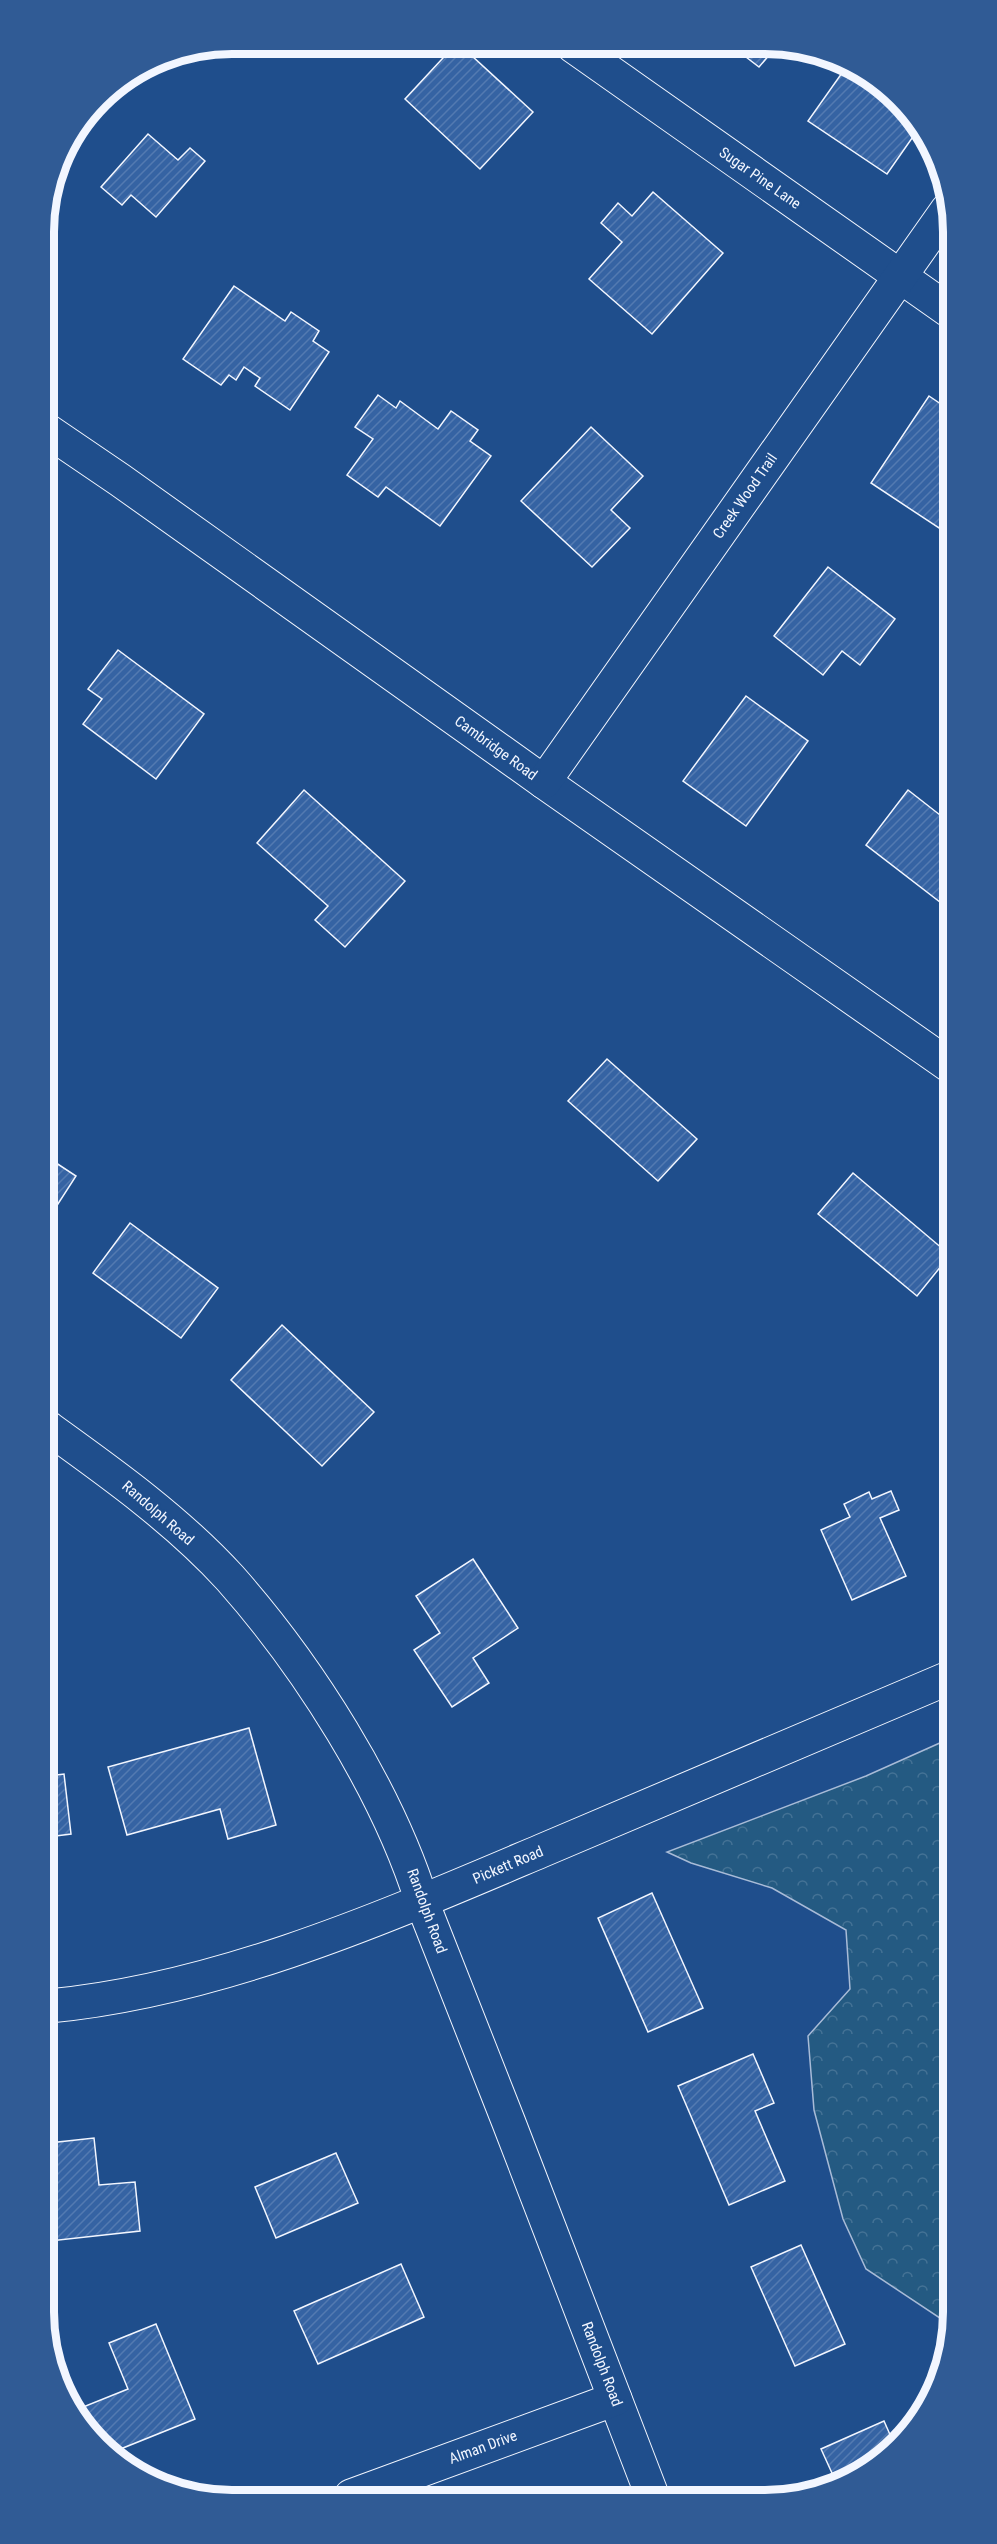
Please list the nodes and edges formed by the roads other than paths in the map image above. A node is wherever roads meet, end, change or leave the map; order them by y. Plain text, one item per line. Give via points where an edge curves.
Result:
1 (584, 54) edge
2 (942, 217) edge
3 (900, 277) junction
4 (943, 307) edge
5 (54, 435) edge
6 (543, 782) junction
7 (943, 1061) edge
8 (54, 1432) edge
9 (943, 1680) edge
10 (422, 1902) junction
11 (54, 2005) edge
12 (615, 2399) junction
13 (367, 2490) edge
14 (650, 2490) edge

1 - 3 street, Sugar Pine Lane
2 - 3 street, Creek Wood Trail
3 - 4 street, Sugar Pine Lane
3 - 6 street, Creek Wood Trail
5 - 6 street, Cambridge Road
6 - 7 street, Cambridge Road
8 - 10 street, Randolph Road via 188,1538 229,1577 261,1616 350,1746 410,1865
9 - 10 street, Pickett Road
10 - 11 street, Pickett Road via 325,1939 209,1975 141,1992
10 - 12 street, Randolph Road
12 - 13 street, Alman Drive
12 - 14 street, Randolph Road

